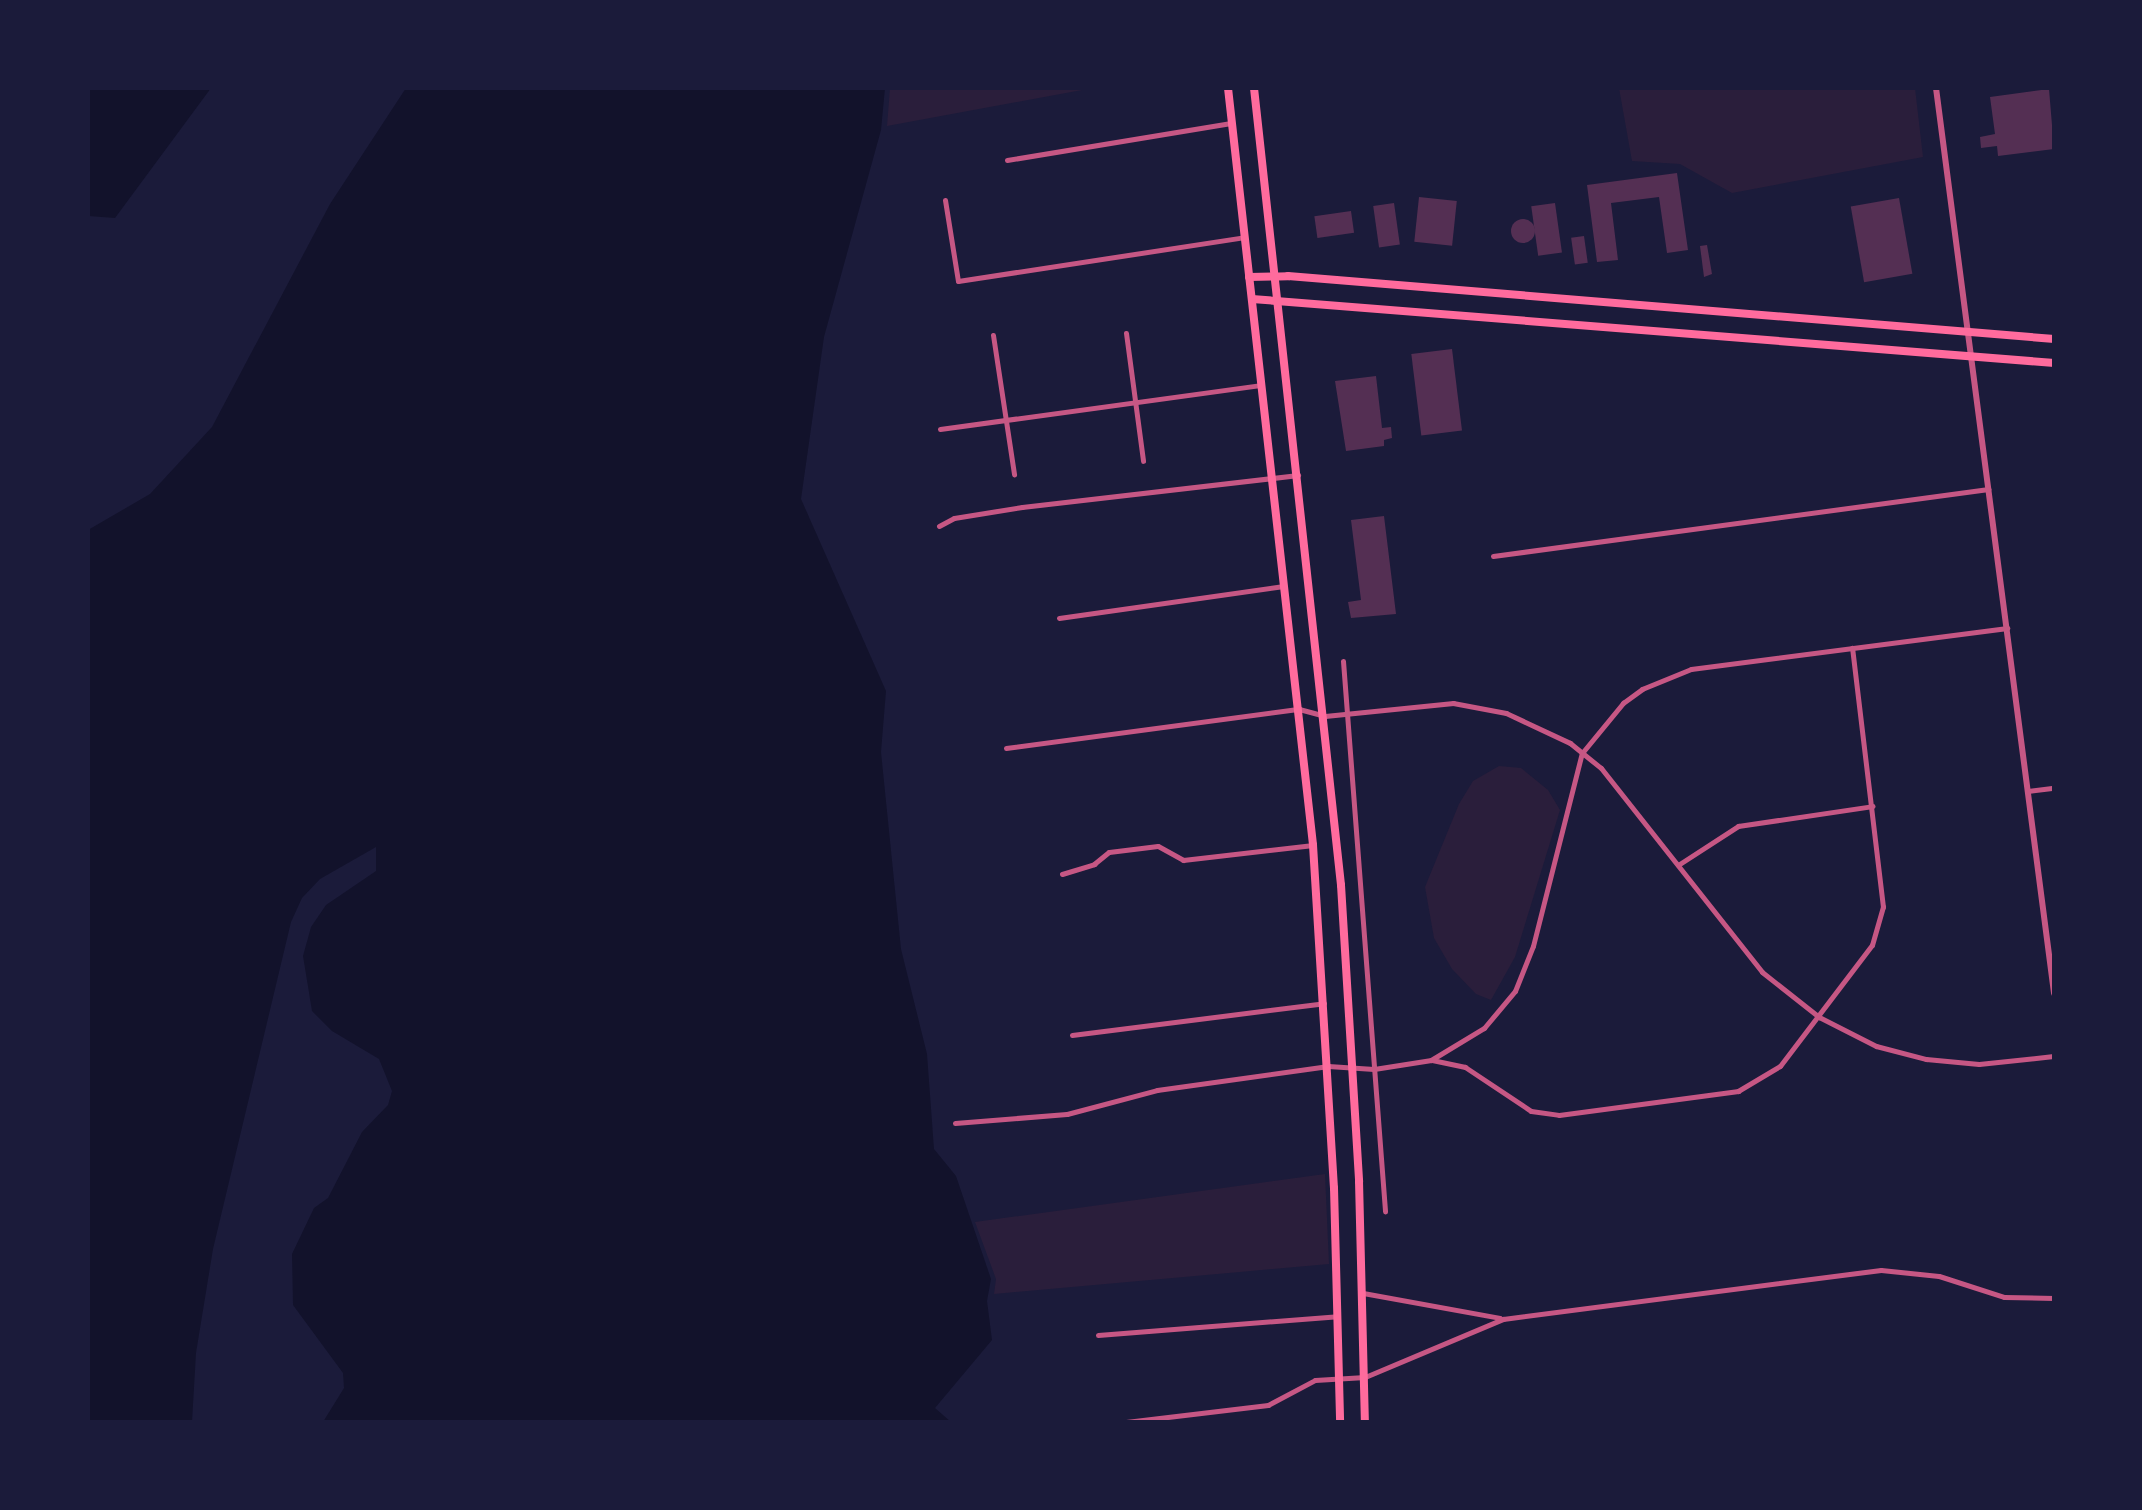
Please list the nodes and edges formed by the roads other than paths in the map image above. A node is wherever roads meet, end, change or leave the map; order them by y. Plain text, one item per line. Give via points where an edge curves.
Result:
1 (1228, 88) edge
2 (1254, 88) edge
3 (1936, 88) edge
4 (1232, 123) junction
5 (1007, 160) dead end
6 (945, 200) dead end
7 (1246, 237) junction
8 (1276, 275) junction
9 (1249, 277) junction
10 (1252, 299) junction
11 (1279, 300) junction
12 (1967, 332) junction
13 (1126, 333) dead end
14 (993, 335) dead end
15 (2054, 339) edge
16 (1971, 357) junction
17 (2054, 363) edge
18 (1263, 385) junction
19 (1135, 403) junction
20 (1006, 421) junction
21 (940, 429) dead end
22 (1143, 461) dead end
23 (1014, 474) dead end
24 (1299, 475) junction
25 (1274, 479) junction
26 (1988, 489) junction
27 (939, 526) dead end
28 (1493, 556) dead end
29 (1285, 586) junction
30 (1059, 618) dead end
31 (2007, 628) junction
32 (1852, 648) junction
33 (1343, 661) dead end
34 (1299, 709) junction
35 (1348, 714) junction
36 (1325, 716) junction
37 (1006, 748) dead end
38 (1582, 753) junction
39 (2054, 788) edge
40 (2028, 791) junction
41 (1873, 806) junction
42 (1313, 845) junction
43 (1678, 865) junction
44 (1062, 874) dead end
45 (2054, 993) edge
46 (1324, 1003) junction
47 (1819, 1017) junction
48 (1072, 1035) dead end
49 (2054, 1056) edge
50 (1431, 1060) junction
51 (1328, 1066) junction
52 (1354, 1068) junction
53 (1374, 1069) junction
54 (955, 1123) dead end
55 (1385, 1211) dead end
56 (1363, 1293) junction
57 (2054, 1298) edge
58 (1338, 1316) junction
59 (1503, 1319) junction
60 (1098, 1335) dead end
61 (1365, 1377) junction
62 (1339, 1378) junction
63 (1126, 1422) edge
64 (1340, 1422) edge
65 (1365, 1422) edge

1 - 4 main road
2 - 8 main road
3 - 12 street
4 - 5 street
4 - 7 main road
6 - 7 street via 958,281
7 - 9 main road
8 - 9 main road
8 - 11 main road
8 - 12 main road
9 - 10 main road
10 - 11 main road
10 - 18 main road
11 - 16 main road
11 - 24 main road
12 - 15 main road
12 - 16 street
13 - 19 street
14 - 20 street
16 - 17 main road
16 - 26 street
18 - 19 street
18 - 25 main road
19 - 20 street
19 - 22 street
20 - 21 street
20 - 23 street
24 - 25 street
24 - 36 main road
25 - 27 street via 1022,507 954,518
25 - 29 main road
26 - 28 street
26 - 31 street
29 - 30 street
29 - 34 main road
31 - 32 street
31 - 40 street
32 - 38 street via 1669,676 1623,703
32 - 41 street
33 - 35 street
34 - 36 street
34 - 37 street
34 - 42 main road
35 - 36 street
35 - 38 street via 1441,703 1478,706 1526,720
35 - 53 street
36 - 52 main road
38 - 43 street via 1610,778
38 - 50 street via 1533,946 1515,991 1484,1028
39 - 40 street
40 - 45 street
41 - 43 street via 1738,826
41 - 47 street via 1883,883 1878,927 1872,945
42 - 44 street via 1183,860 1164,846 1145,847 1109,852 1094,864
42 - 46 main road
43 - 47 street via 1762,972
46 - 48 street
46 - 51 main road
47 - 49 street via 1876,1046 1926,1059 1979,1064
47 - 50 street via 1758,1084 1577,1114 1531,1111 1465,1067
50 - 53 street
51 - 52 street
51 - 54 street via 1157,1090 1067,1114
51 - 58 main road
52 - 53 street
52 - 56 main road
53 - 55 street
56 - 59 street
56 - 61 main road
57 - 59 street via 2004,1297 1939,1276 1881,1270
58 - 60 street
58 - 62 main road
59 - 61 street
61 - 62 street
61 - 65 main road
62 - 63 street via 1315,1380 1268,1405
62 - 64 main road

